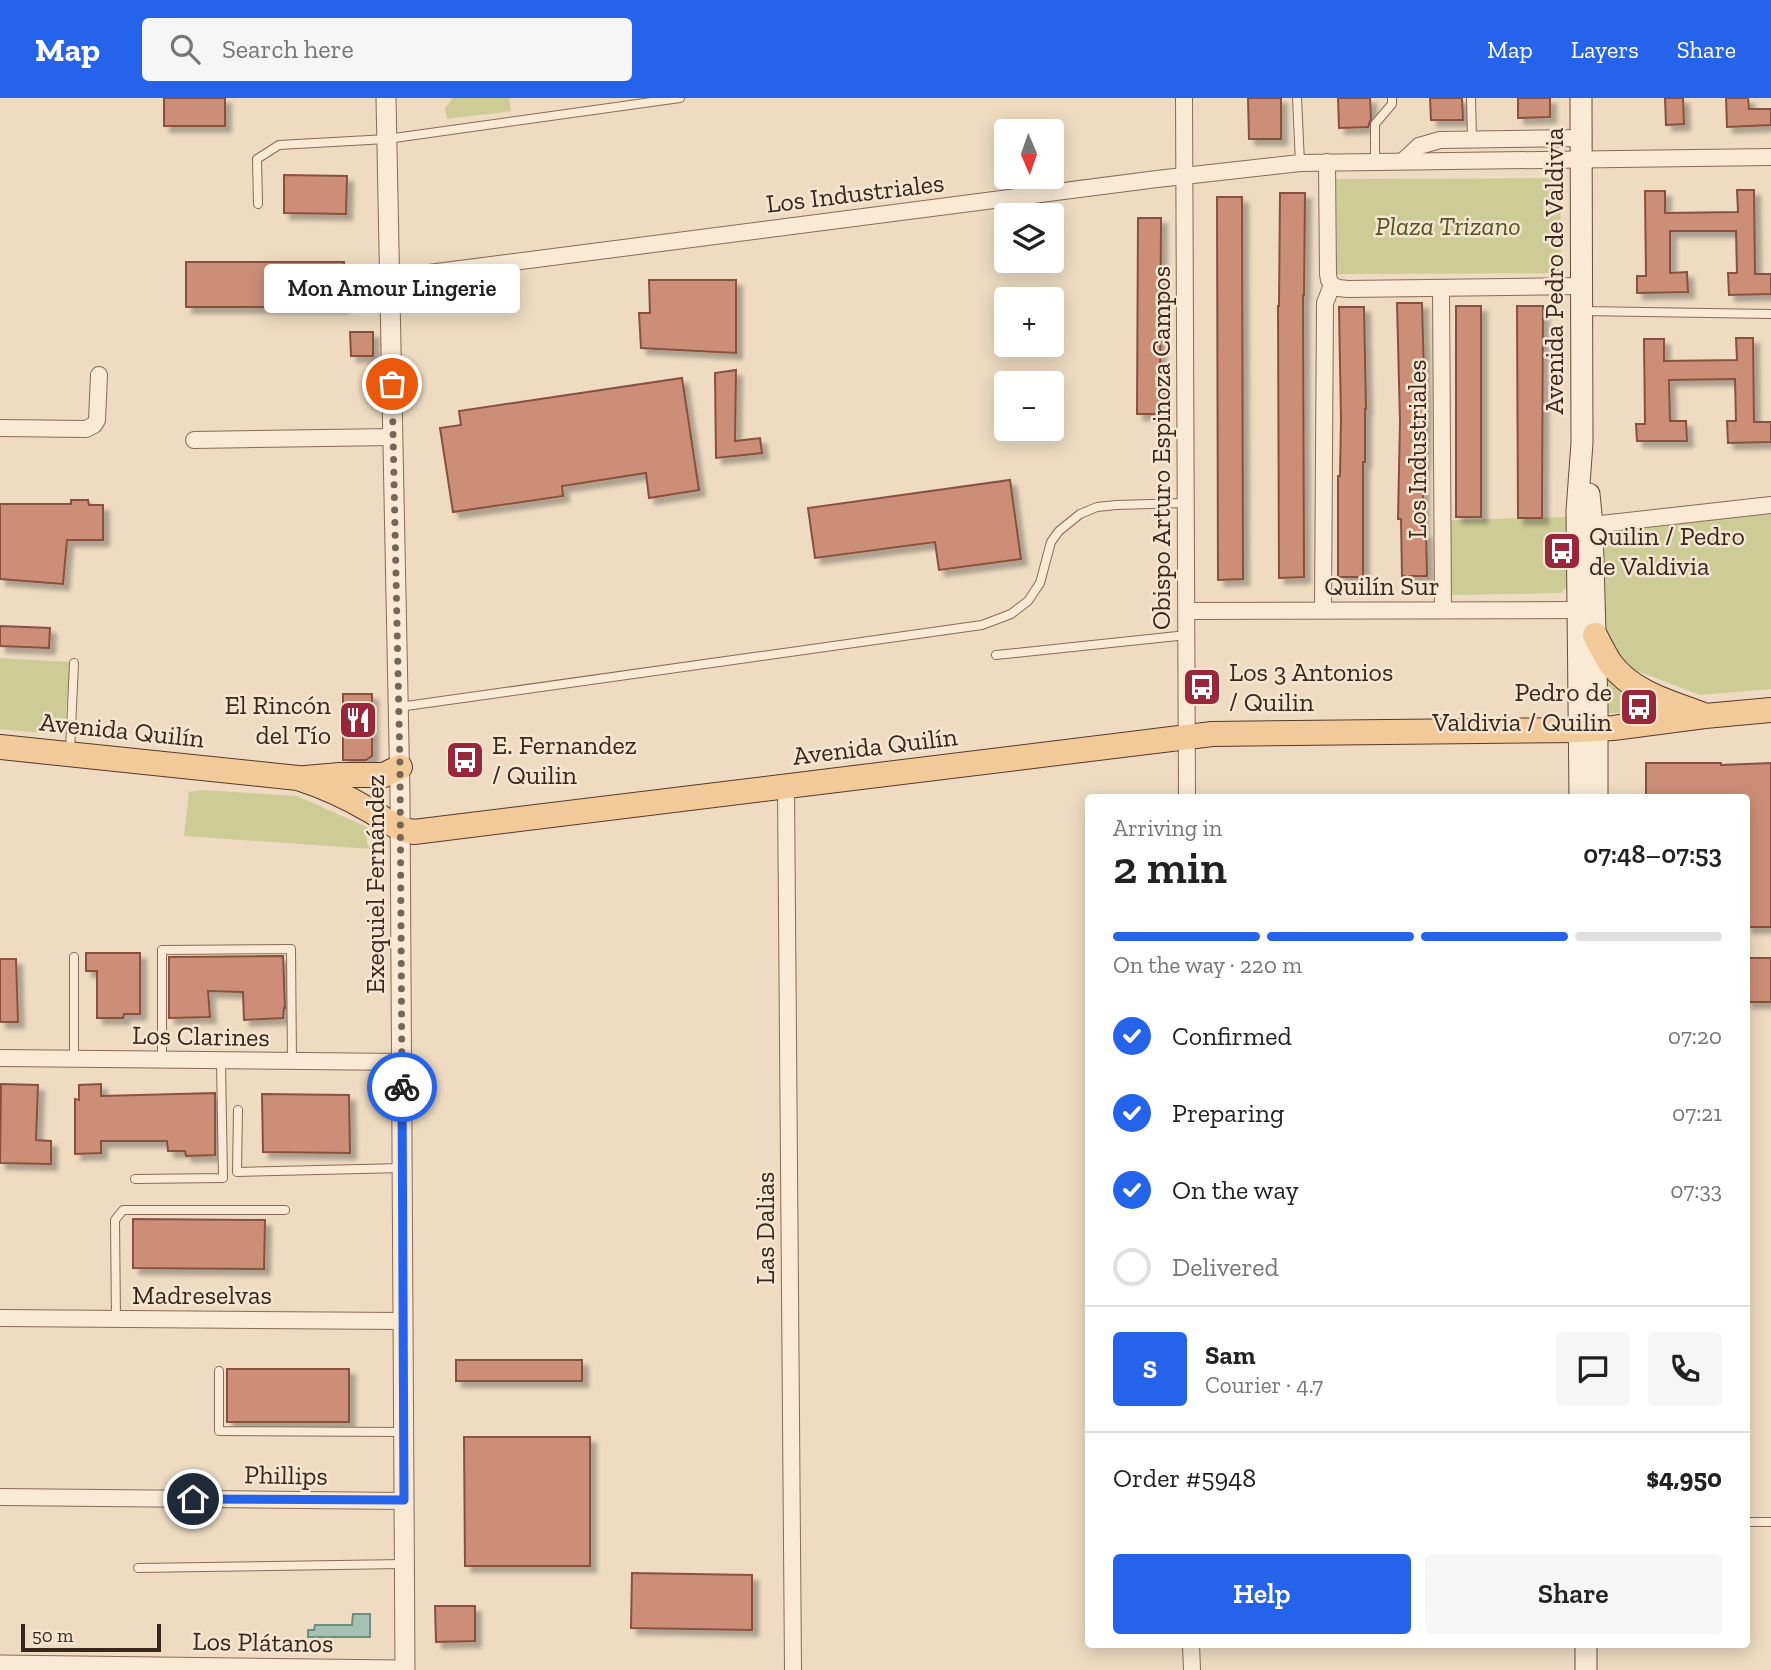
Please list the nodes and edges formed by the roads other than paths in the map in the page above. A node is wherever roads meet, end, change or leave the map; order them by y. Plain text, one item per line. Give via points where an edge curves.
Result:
1 (386, 98) edge
2 (680, 98) edge
3 (1184, 98) edge
4 (1297, 98) edge
5 (1392, 98) edge
6 (1471, 98) edge
7 (1581, 98) edge
8 (387, 139) junction
9 (1472, 139) junction
10 (1582, 148) junction
11 (1771, 157) edge
12 (1404, 160) junction
13 (1375, 161) junction
14 (1327, 162) junction
15 (1300, 163) junction
16 (1184, 176) junction
17 (258, 204) dead end
18 (390, 278) junction
19 (1332, 285) junction
20 (1582, 286) junction
21 (1441, 288) junction
22 (1582, 311) junction
23 (1771, 314) edge
24 (99, 375) dead end
25 (0, 428) edge
26 (393, 437) junction
27 (194, 440) dead end
28 (1185, 503) junction
29 (1771, 505) edge
30 (1585, 526) junction
31 (1323, 610) junction
32 (1443, 610) junction
33 (1578, 610) junction
34 (1186, 611) junction
35 (1187, 635) junction
36 (1595, 635) junction
37 (996, 655) dead end
38 (74, 663) dead end
39 (399, 707) junction
40 (1771, 710) edge
41 (1705, 716) junction
42 (1588, 729) junction
43 (1187, 737) junction
44 (0, 747) edge
45 (69, 754) junction
46 (400, 767) junction
47 (298, 778) junction
48 (786, 787) junction
49 (1187, 794) edge
50 (1580, 794) edge
51 (1596, 794) edge
52 (401, 830) junction
53 (74, 957) dead end
54 (0, 1058) edge
55 (74, 1059) junction
56 (162, 1060) junction
57 (292, 1061) junction
58 (221, 1062) junction
59 (402, 1062) junction
60 (239, 1110) dead end
61 (403, 1168) junction
62 (135, 1180) dead end
63 (285, 1210) dead end
64 (0, 1318) edge
65 (116, 1319) junction
66 (403, 1321) junction
67 (219, 1371) dead end
68 (404, 1432) junction
69 (0, 1497) edge
70 (404, 1500) junction
71 (1750, 1522) edge
72 (1771, 1522) edge
73 (405, 1564) junction
74 (138, 1568) dead end
75 (1191, 1648) edge
76 (1586, 1648) edge
77 (0, 1665) edge
78 (399, 1670) edge
79 (405, 1670) edge
80 (793, 1670) edge
81 (1192, 1670) edge
82 (1586, 1670) edge

1 - 8 street, Exequiel Fernández
2 - 8 lane
3 - 16 street, Obispo Arturo Espinoza Campos
4 - 15 lane
5 - 13 lane via 1375,124
6 - 9 lane
7 - 10 main road, Avenida Pedro de Valdivia
8 - 17 lane via 279,145 257,159
8 - 18 street, Exequiel Fernández
9 - 10 street, Los Industriales
9 - 12 street, Los Industriales via 1429,142
10 - 11 street, Los Industriales
10 - 12 street, Los Industriales
10 - 20 main road, Avenida Pedro de Valdivia
12 - 13 street, Los Industriales
13 - 14 street, Los Industriales
14 - 15 street, Los Industriales
14 - 19 street via 1328,274
15 - 16 street, Los Industriales
16 - 18 street, Los Industriales
16 - 28 street, Obispo Arturo Espinoza Campos
18 - 26 street, Exequiel Fernández
19 - 21 street via 1348,289
19 - 31 street via 1325,303
20 - 21 street
20 - 22 main road, Avenida Pedro de Valdivia
21 - 32 street, Los Industriales
22 - 23 lane
22 - 30 main road, Avenida Pedro de Valdivia via 1583,443 1577,511
24 - 25 street via 97,420 91,427
26 - 27 street
26 - 39 street, Exequiel Fernández
28 - 34 street, Obispo Arturo Espinoza Campos
28 - 39 lane via 1097,506 1080,514 1051,542 1040,583 1028,601 1011,614 982,625
29 - 30 street
30 - 33 main road, Avenida Pedro de Valdivia
30 - 36 main road, Avenida Pedro de Valdivia
31 - 32 street, Quilín Sur
31 - 34 street, Quilín Sur
32 - 33 street, Quilín Sur
33 - 42 main road, Avenida Pedro de Valdivia
34 - 35 street, Obispo Arturo Espinoza Campos
35 - 37 lane
35 - 43 street, Obispo Arturo Espinoza Campos
36 - 41 main road via 1610,662 1627,679 1654,696
36 - 42 main road, Avenida Pedro de Valdivia
38 - 45 lane
39 - 46 street, Exequiel Fernández
40 - 41 main road, Avenida Quilín
41 - 42 main road, Avenida Quilín
42 - 43 main road, Avenida Quilín
42 - 50 main road, Avenida Pedro de Valdivia
42 - 51 main road, Avenida Pedro de Valdivia
43 - 48 main road, Avenida Quilín
43 - 49 street, Obispo Arturo Espinoza Campos
44 - 45 main road, Avenida Quilín
45 - 47 main road, Avenida Quilín
46 - 47 main road via 384,775
46 - 52 street, Exequiel Fernández
47 - 52 main road, Avenida Quilín via 349,799
48 - 52 main road, Avenida Quilín via 436,830
48 - 80 street, Las Dalias
52 - 59 street, Exequiel Fernández
53 - 55 lane
54 - 55 street, Los Clarines
55 - 56 street, Los Clarines
56 - 57 lane via 162,950 291,949
56 - 58 street, Los Clarines
57 - 58 street, Los Clarines
57 - 59 street, Los Clarines
58 - 62 lane via 223,1178
59 - 61 street, Exequiel Fernández
60 - 61 lane via 237,1171
61 - 66 street, Exequiel Fernández
63 - 65 lane via 123,1210 115,1220
64 - 65 street, Madreselvas
65 - 66 street, Madreselvas
66 - 68 street, Exequiel Fernández
67 - 68 lane via 219,1431
68 - 70 street, Exequiel Fernández
69 - 70 street, Phillips
70 - 73 street, Exequiel Fernández
71 - 72 lane
73 - 74 lane
73 - 79 street, Exequiel Fernández
75 - 81 street
76 - 82 main road
77 - 78 street, Los Plátanos

